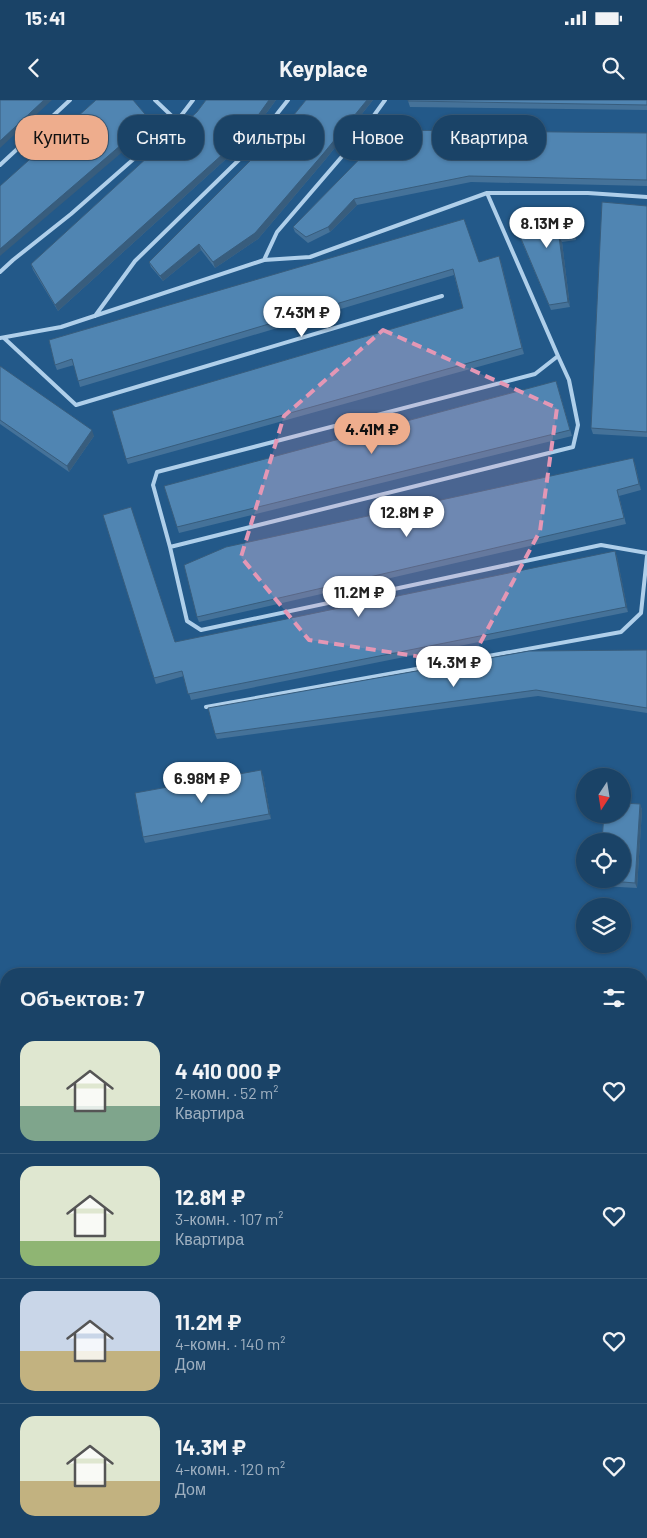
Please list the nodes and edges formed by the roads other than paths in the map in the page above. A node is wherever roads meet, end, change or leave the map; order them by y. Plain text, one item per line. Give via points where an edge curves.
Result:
1 (70, 100) edge
2 (155, 100) edge
3 (193, 100) edge
4 (288, 100) edge
5 (385, 100) edge
6 (171, 115) edge
7 (182, 115) edge
8 (133, 160) edge
9 (0, 165) edge
10 (487, 193) junction
11 (647, 196) edge
12 (264, 260) junction
13 (0, 272) edge
14 (442, 296) dead end
15 (95, 316) junction
16 (2, 338) edge
17 (558, 356) junction
18 (170, 547) junction
19 (647, 555) edge
20 (206, 707) edge

1 - 9 lane
2 - 6 lane
3 - 7 lane
4 - 15 lane via 247,152 135,260
5 - 12 lane via 357,139 277,232
8 - 13 lane
10 - 11 lane
10 - 12 lane via 310,257
10 - 17 lane
12 - 15 lane
14 - 16 lane via 76,405
15 - 16 lane via 60,327
17 - 18 lane via 535,374 158,472 153,485
17 - 18 lane via 569,380 578,426 573,447
18 - 19 lane via 187,621 200,630 601,545
19 - 20 lane via 641,613 621,632

